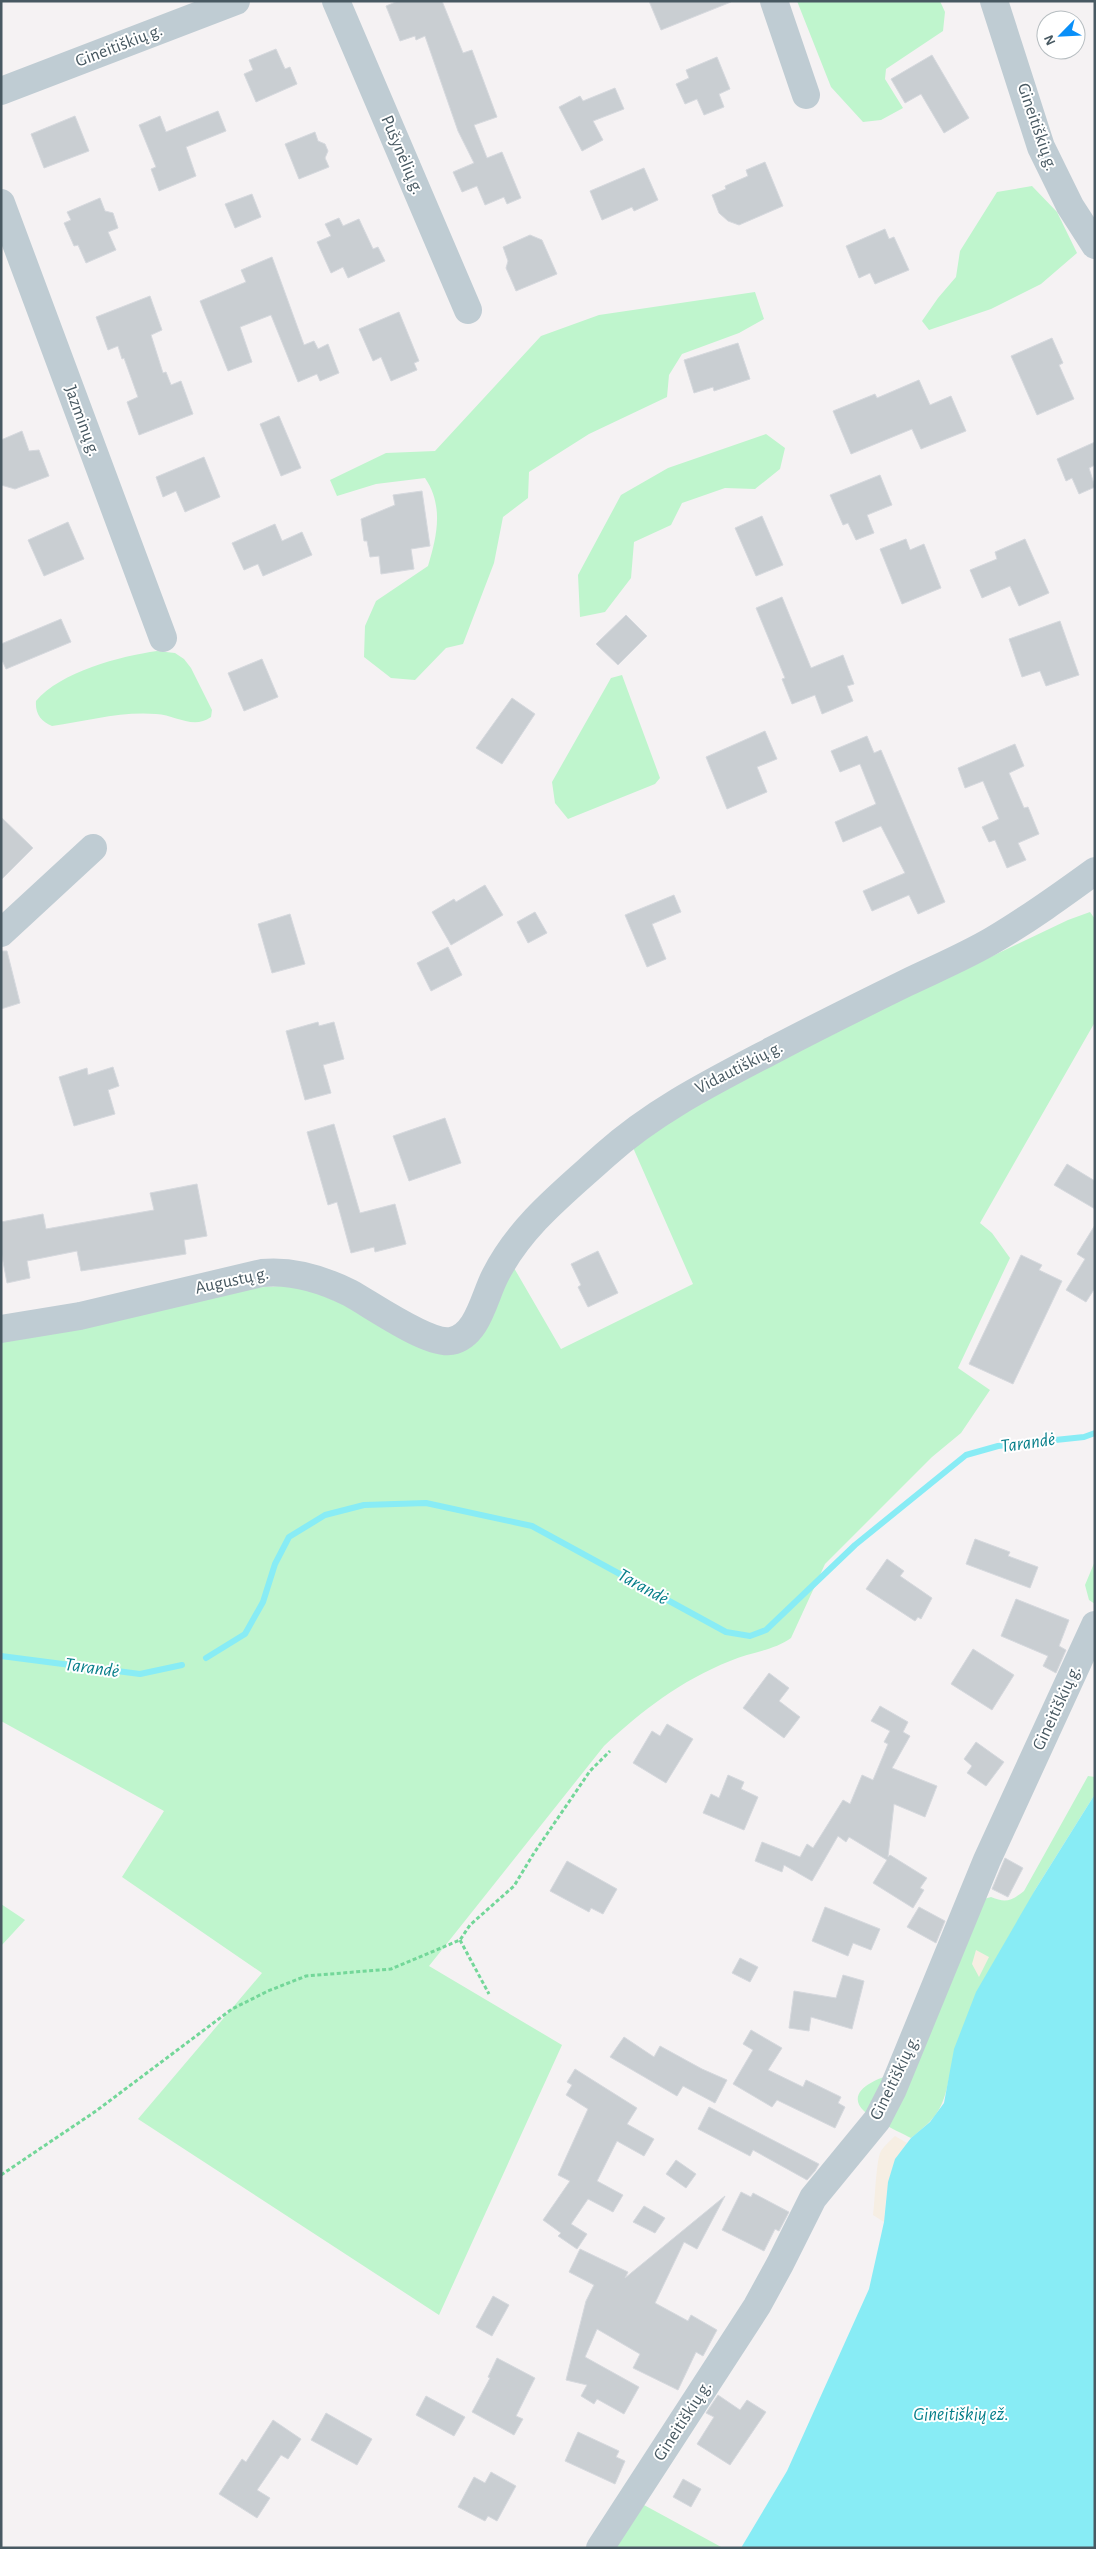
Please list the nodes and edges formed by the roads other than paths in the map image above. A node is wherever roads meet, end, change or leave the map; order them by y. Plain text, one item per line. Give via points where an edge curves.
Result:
1 (236, 1) edge
2 (336, 1) edge
3 (774, 1) edge
4 (994, 1) edge
5 (1, 91) edge
6 (806, 95) dead end
7 (1, 203) edge
8 (1095, 245) edge
9 (468, 310) dead end
10 (163, 638) dead end
11 (94, 848) dead end
12 (1095, 871) edge
13 (1, 933) edge
14 (1, 1329) edge
15 (451, 1341) joint
16 (1095, 1625) edge
17 (600, 2548) edge

1 - 5 street, Gineitiškių g.
2 - 9 street, Pušynėlių g.
3 - 6 street
4 - 8 street, Gineitiškių g. via 1042,147 1070,206
7 - 10 street, Jazminų g.
11 - 13 street
12 - 15 street, Vidautiškių g. via 991,942 682,1098 634,1130 542,1212 514,1243 495,1275 473,1326 464,1336
14 - 15 street, Augustų g. via 80,1316 262,1273 283,1271 306,1276 348,1293 438,1341
16 - 17 street, Gineitiškių g. via 987,1860 881,2112 813,2198 757,2306

